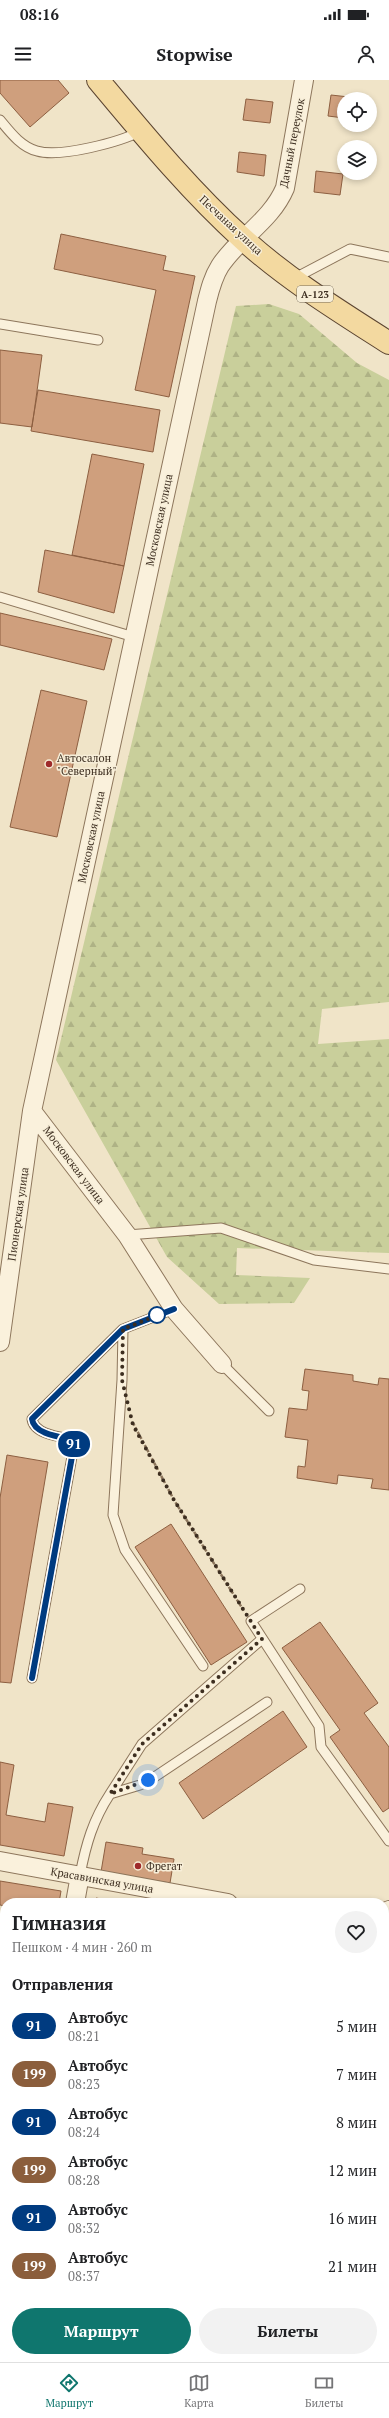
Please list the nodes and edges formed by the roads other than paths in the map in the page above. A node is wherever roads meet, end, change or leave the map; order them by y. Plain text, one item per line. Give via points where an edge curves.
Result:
1 (98, 80) edge
2 (304, 80) edge
3 (0, 120) edge
4 (141, 131) junction
5 (244, 240) junction
6 (389, 257) edge
7 (293, 279) junction
8 (0, 324) edge
9 (98, 340) dead end
10 (389, 343) edge
11 (0, 598) edge
12 (134, 637) junction
13 (32, 1111) junction
14 (127, 1235) junction
15 (389, 1269) edge
16 (174, 1309) junction
17 (123, 1329) junction
18 (0, 1342) edge
19 (222, 1364) joint
20 (269, 1411) dead end
21 (300, 1589) dead end
22 (262, 1639) junction
23 (203, 1666) dead end
24 (32, 1678) dead end
25 (267, 1702) dead end
26 (110, 1794) junction
27 (389, 1841) edge
28 (0, 1862) edge
29 (80, 1876) junction
30 (76, 1898) edge
31 (201, 1898) edge

1 - 4 main road, Песчаная улица
2 - 5 street, Дачный переулок via 285,188 279,202
3 - 4 lane via 17,141 37,151 61,153 126,139
4 - 5 main road, Песчаная улица via 203,201
5 - 7 main road, Песчаная улица / А-123
5 - 12 street, Московская улица via 220,265 212,281
6 - 7 lane via 350,249
7 - 10 main road, Песчаная улица / А-123
8 - 9 lane
11 - 12 lane
12 - 13 street, Московская улица
13 - 14 street, Московская улица
13 - 18 street, Пионерская улица
14 - 15 lane via 221,1228 314,1260
14 - 16 street, Московская улица
16 - 17 lane
16 - 19 street, Московская улица
17 - 23 lane via 113,1515 125,1550
17 - 24 lane via 32,1419 37,1430 75,1440
19 - 20 lane
21 - 22 lane via 251,1621
22 - 26 lane via 142,1744
22 - 27 lane via 319,1726 321,1747
25 - 26 lane via 156,1776 140,1785
26 - 29 lane via 96,1816 84,1852
28 - 29 street, Красавинская улица
29 - 30 street
29 - 31 street, Красавинская улица

